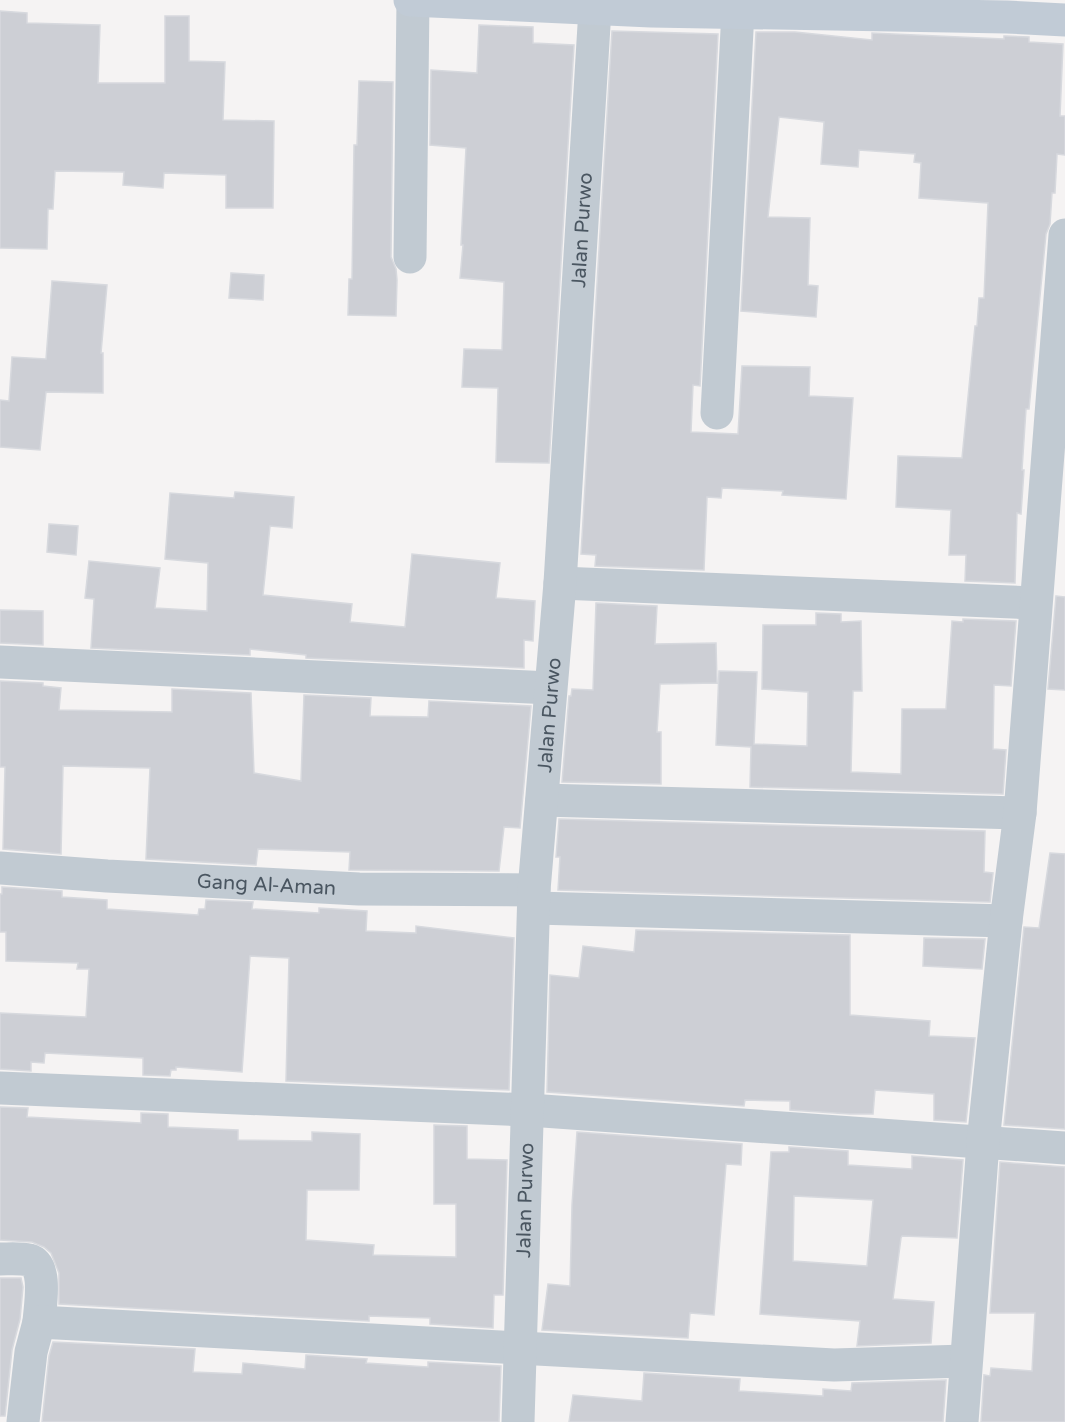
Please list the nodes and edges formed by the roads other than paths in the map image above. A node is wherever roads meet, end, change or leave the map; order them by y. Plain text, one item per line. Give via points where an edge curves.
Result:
1 (412, 0) edge
2 (651, 6) edge
3 (1007, 8) edge
4 (595, 9) junction
5 (738, 11) junction
6 (1065, 20) edge
7 (1065, 235) edge
8 (410, 257) dead end
9 (717, 413) dead end
10 (560, 583) junction
11 (1035, 603) junction
12 (0, 662) edge
13 (550, 688) junction
14 (542, 800) junction
15 (1020, 813) junction
16 (0, 868) edge
17 (534, 899) junction
18 (1006, 921) junction
19 (0, 1088) edge
20 (529, 1110) junction
21 (983, 1143) junction
22 (1065, 1148) edge
23 (0, 1259) edge
24 (39, 1322) junction
25 (519, 1349) junction
26 (965, 1361) junction
27 (22, 1422) edge
28 (518, 1422) edge
29 (962, 1422) edge

1 - 4 street
1 - 8 street
2 - 4 street
2 - 5 street
3 - 5 street
3 - 6 street
4 - 10 street, Jalan Purwo
5 - 9 street
7 - 11 street
10 - 11 street
10 - 13 street, Jalan Purwo
11 - 15 street
12 - 13 street
13 - 14 street, Jalan Purwo
14 - 15 street
14 - 17 street, Jalan Purwo
15 - 18 street
16 - 17 street, Gang Al-Aman
17 - 18 street, Gang Al-Aman
17 - 20 street, Jalan Purwo
18 - 21 street
19 - 20 street
20 - 21 street
20 - 25 street, Jalan Purwo
21 - 22 street
21 - 26 street
23 - 24 street via 30,1260 37,1264 41,1273
24 - 25 street
24 - 27 street
25 - 26 street via 834,1365
25 - 28 street, Jalan Purwo
26 - 29 street

